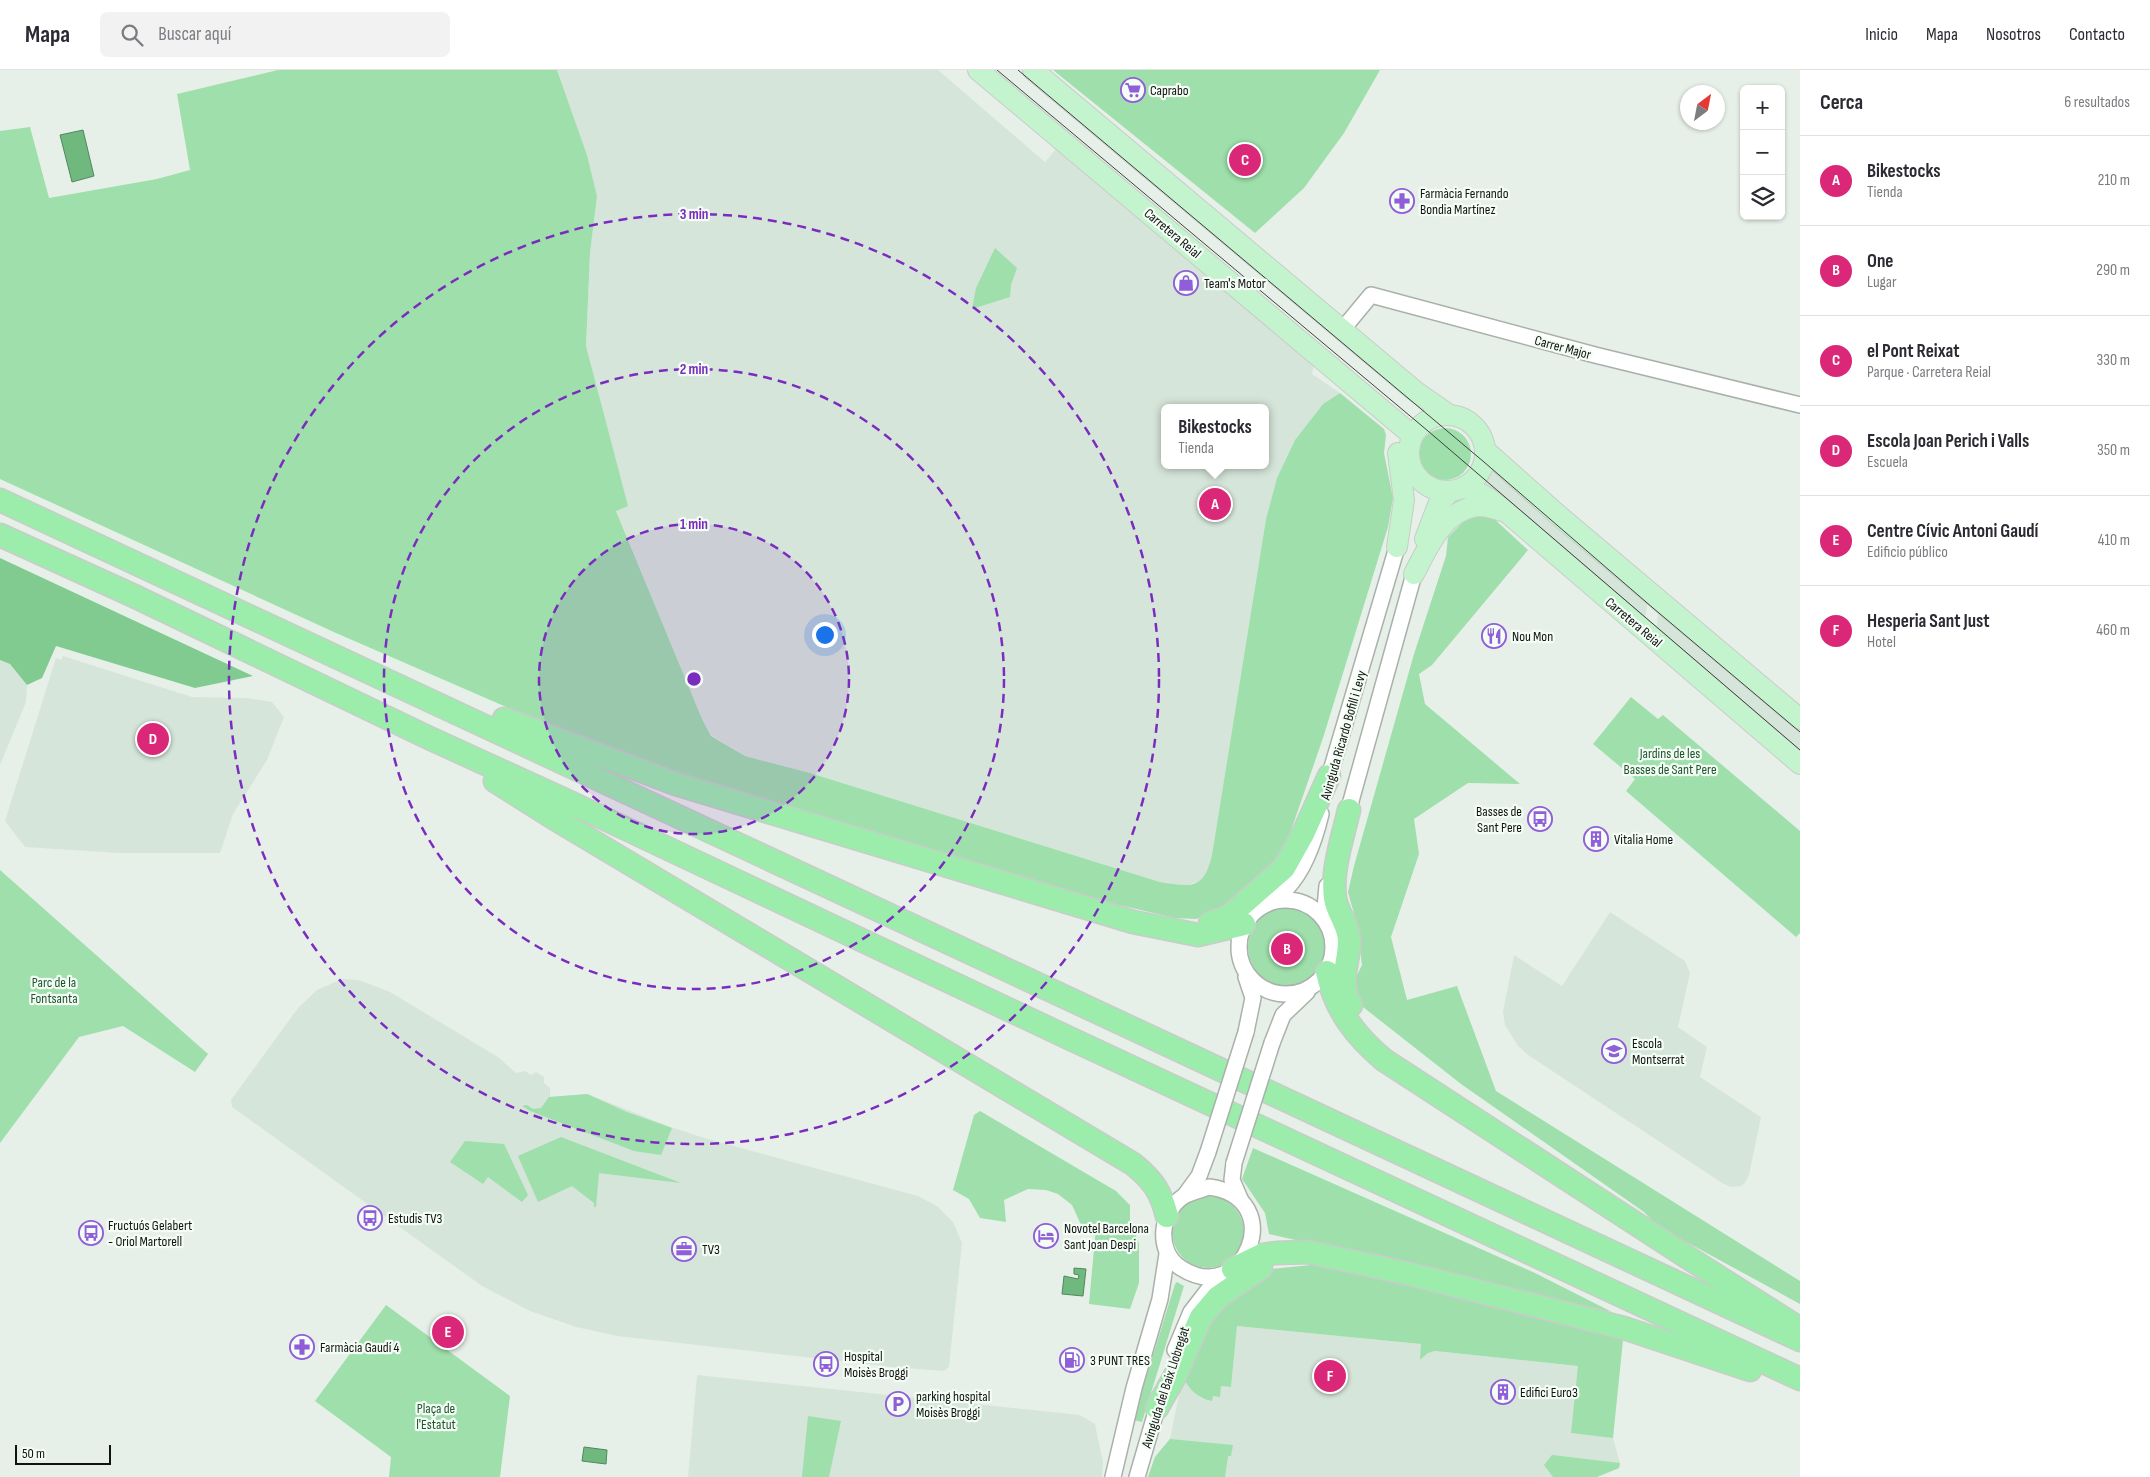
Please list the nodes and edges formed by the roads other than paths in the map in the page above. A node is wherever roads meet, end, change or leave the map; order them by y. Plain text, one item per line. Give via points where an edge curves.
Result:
1 (978, 70) edge
2 (1033, 70) edge
3 (1342, 330) junction
4 (1800, 405) edge
5 (1448, 414) junction
6 (1392, 418) junction
7 (1412, 435) junction
8 (1485, 450) junction
9 (1417, 477) junction
10 (1456, 490) junction
11 (0, 500) edge
12 (1505, 511) junction
13 (0, 535) edge
14 (1397, 547) junction
15 (1414, 574) junction
16 (352, 663) junction
17 (1800, 719) edge
18 (427, 737) junction
19 (1800, 764) edge
20 (1329, 776) junction
21 (1349, 810) junction
22 (1262, 906) junction
23 (1324, 919) junction
24 (1244, 924) junction
25 (1155, 927) junction
26 (1241, 964) junction
27 (1320, 979) junction
28 (1184, 1196) junction
29 (1242, 1202) junction
30 (1167, 1216) junction
31 (1631, 1221) junction
32 (1167, 1254) junction
33 (1225, 1273) junction
34 (1410, 1274) junction
35 (1800, 1328) edge
36 (1800, 1340) edge
37 (1800, 1379) edge
38 (1800, 1388) edge
39 (1157, 1408) junction
40 (1113, 1477) edge
41 (1137, 1477) edge

1 - 6 main road, Carretera Reial
2 - 3 main road
3 - 4 street, Carrer Major via 1371,295 1595,356
3 - 5 main road
5 - 7 main road via 1425,421
5 - 8 main road via 1471,423 1478,431
6 - 7 main road, Carretera Reial
6 - 14 main road via 1399,434 1404,500
7 - 9 main road via 1409,450
8 - 10 main road via 1479,474
8 - 17 main road
9 - 10 main road via 1428,487
9 - 14 main road via 1408,526
10 - 12 main road, Carretera Reial via 1476,490
10 - 15 main road via 1438,505
11 - 16 highway
12 - 15 main road via 1481,506 1454,516 1440,528
12 - 19 main road, Carretera Reial
13 - 18 highway
14 - 20 street, Avinguda Ricardo Bofill i Levy
15 - 21 street, Avinguda Ricardo Bofill i Levy
16 - 25 highway via 676,784
16 - 36 highway
18 - 30 highway via 552,818 1133,1164 1153,1182
18 - 37 highway
20 - 22 street, Avinguda Ricardo Bofill i Levy via 1318,829 1304,863 1287,889
20 - 25 highway via 1289,860 1268,884 1228,917 1215,922 1188,928
21 - 23 street, Avinguda Ricardo Bofill i Levy via 1328,872
21 - 31 highway via 1336,869 1335,898 1350,940 1343,987 1352,1008 1382,1044 1570,1170
22 - 23 street via 1280,900 1301,902 1314,908
22 - 24 street
23 - 27 street via 1333,945 1332,957
24 - 25 highway via 1198,935
24 - 26 street via 1238,945
26 - 27 street via 1254,983 1282,996 1292,995
26 - 28 street, bridge via 1253,998 1246,1032 1208,1152 1194,1184
27 - 29 street, bridge via 1283,1015 1272,1043 1234,1163 1232,1180
27 - 31 highway via 1364,1044 1384,1060
28 - 29 street via 1209,1187 1234,1194
28 - 30 street
29 - 33 street via 1253,1226 1252,1240 1244,1258
30 - 32 street via 1164,1228
31 - 35 highway
32 - 33 street via 1189,1273 1202,1277
32 - 40 street, Avinguda del Baix Llobregat via 1160,1299
33 - 34 highway via 1262,1255 1308,1252
33 - 39 street, Avinguda del Baix Llobregat via 1199,1300 1184,1327
34 - 38 highway via 1624,1328
34 - 39 highway via 1312,1259 1285,1260 1263,1267 1218,1297 1201,1317
39 - 41 street, Avinguda del Baix Llobregat

